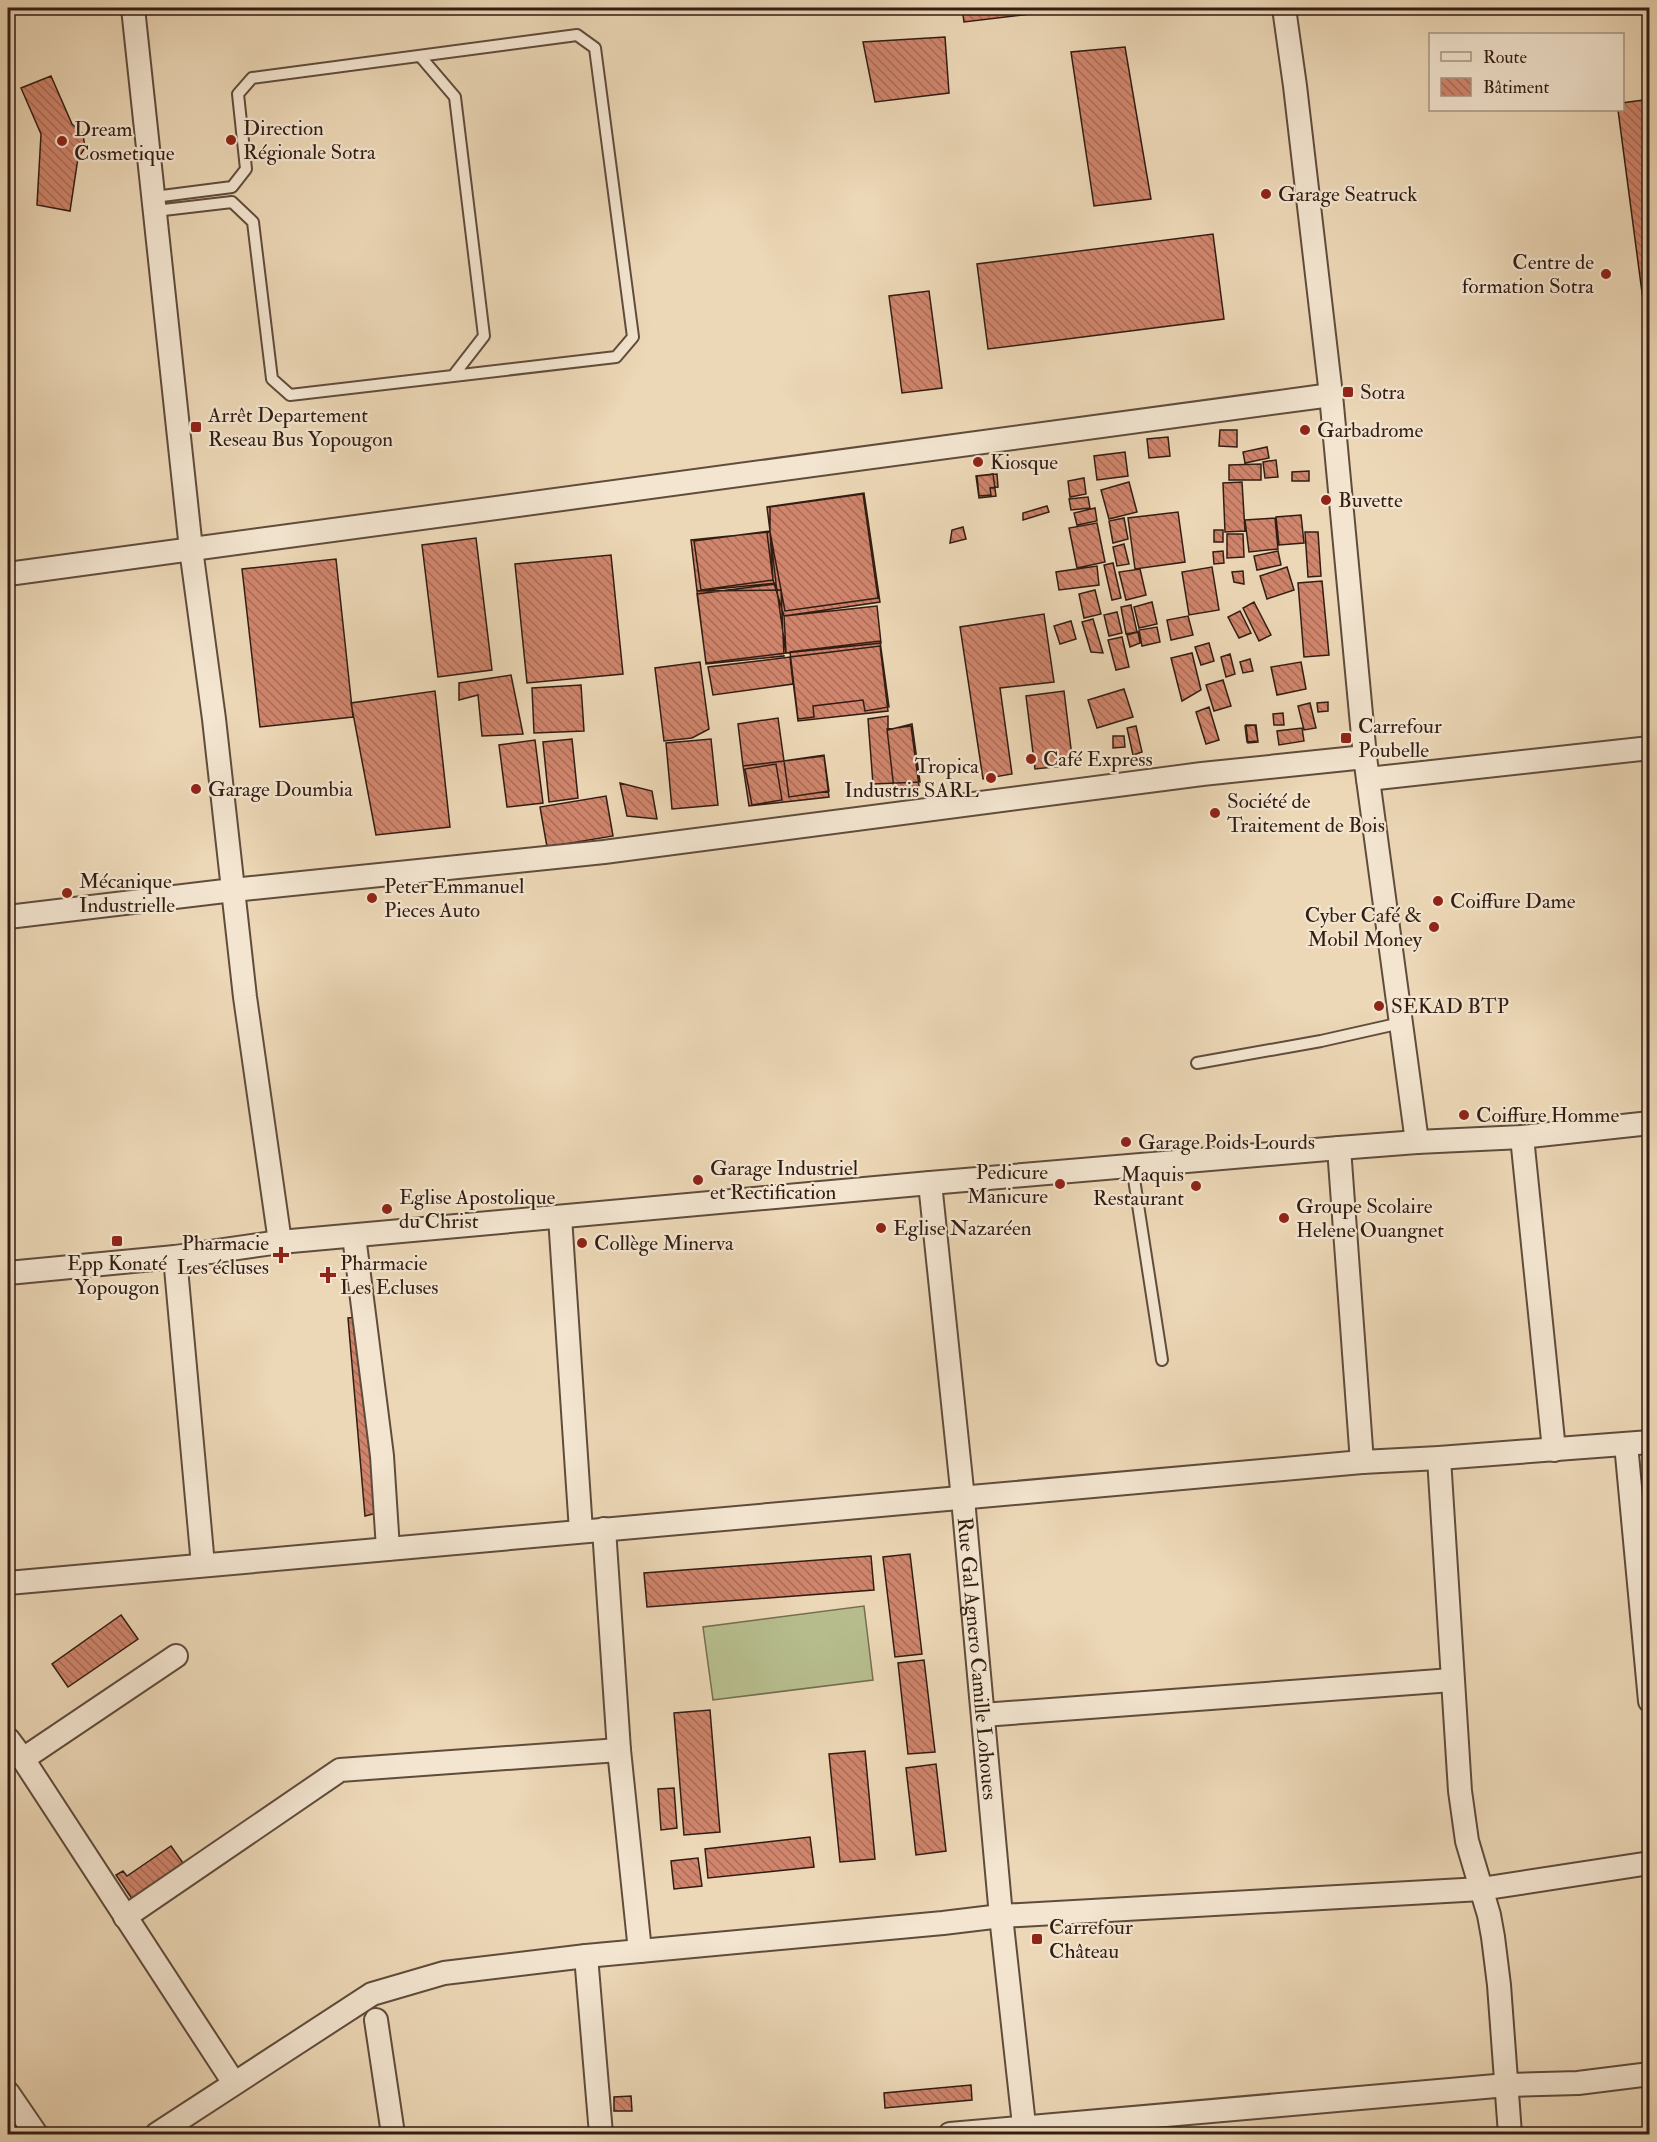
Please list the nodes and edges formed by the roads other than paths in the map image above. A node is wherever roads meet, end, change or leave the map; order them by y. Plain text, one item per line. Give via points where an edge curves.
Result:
1 (133, 8) edge
2 (1284, 8) edge
3 (420, 56) junction
4 (155, 204) junction
5 (453, 376) junction
6 (1331, 395) junction
7 (191, 549) junction
8 (8, 574) edge
9 (1650, 748) edge
10 (1366, 768) junction
11 (233, 890) junction
12 (8, 917) edge
13 (1401, 1023) junction
14 (1197, 1063) dead end
15 (1650, 1123) edge
16 (1522, 1137) junction
17 (1417, 1142) junction
18 (1339, 1148) junction
19 (1132, 1166) junction
20 (930, 1183) junction
21 (560, 1217) junction
22 (354, 1236) junction
23 (280, 1242) junction
24 (175, 1257) junction
25 (8, 1273) edge
26 (1162, 1359) dead end
27 (1650, 1442) edge
28 (1626, 1444) junction
29 (1554, 1450) junction
30 (1439, 1458) junction
31 (1362, 1462) junction
32 (963, 1499) junction
33 (604, 1529) junction
34 (581, 1531) junction
35 (388, 1549) junction
36 (203, 1565) junction
37 (8, 1583) edge
38 (176, 1656) dead end
39 (1648, 1658) edge
40 (1452, 1680) junction
41 (1650, 1701) edge
42 (983, 1715) junction
43 (8, 1739) edge
44 (619, 1750) junction
45 (22, 1759) junction
46 (1650, 1863) edge
47 (1481, 1888) junction
48 (1001, 1916) junction
49 (125, 1917) junction
50 (640, 1951) junction
51 (586, 1956) junction
52 (376, 2020) dead end
53 (1650, 2074) edge
54 (234, 2083) junction
55 (1507, 2085) junction
56 (8, 2093) edge
57 (1024, 2131) edge
58 (36, 2134) edge
59 (158, 2134) edge
60 (393, 2134) edge
61 (601, 2134) edge
62 (950, 2134) edge
63 (1510, 2134) edge

1 - 4 street
2 - 6 street
3 - 4 lane via 252,78 238,94 246,169 232,187
3 - 5 lane via 454,97 484,336
3 - 5 lane via 577,35 595,48 633,337 616,357
4 - 5 lane via 232,202 253,222 272,379 290,395
4 - 7 street
6 - 7 street
6 - 10 street
7 - 8 street
7 - 11 street
9 - 10 street
10 - 11 street via 1203,774 604,852
10 - 13 street
11 - 12 street
11 - 23 street
13 - 14 lane
13 - 17 street
15 - 16 street
16 - 17 street
16 - 29 street
17 - 18 street
18 - 19 street
18 - 31 street
19 - 20 street
19 - 26 lane
20 - 21 street
20 - 32 street, Rue Gal Agnero Camille Lohoues
21 - 22 street
21 - 34 street
22 - 23 street
22 - 35 street via 382,1456
23 - 24 street
24 - 25 street
24 - 36 street
27 - 28 street
28 - 29 street
28 - 39 street
29 - 30 street
30 - 31 street
30 - 40 street
31 - 32 street
32 - 33 street
32 - 42 street, Rue Gal Agnero Camille Lohoues
33 - 34 street
33 - 44 street
34 - 35 street
35 - 36 street
36 - 37 street
38 - 45 street
39 - 41 street
40 - 42 street
40 - 47 street via 1460,1791 1467,1841
42 - 48 street, Rue Gal Agnero Camille Lohoues
43 - 45 street
44 - 49 street via 340,1770
44 - 50 street
45 - 49 street
46 - 47 street
47 - 48 street
47 - 55 street via 1493,1937
48 - 50 street
48 - 57 street, Rue Gal Agnero Camille Lohoues
49 - 54 street
50 - 51 street
51 - 54 street via 444,1973 372,1994
51 - 61 street
52 - 60 street
53 - 55 street via 1578,2083
54 - 59 street
55 - 57 street
55 - 63 street
56 - 58 street
57 - 62 street

